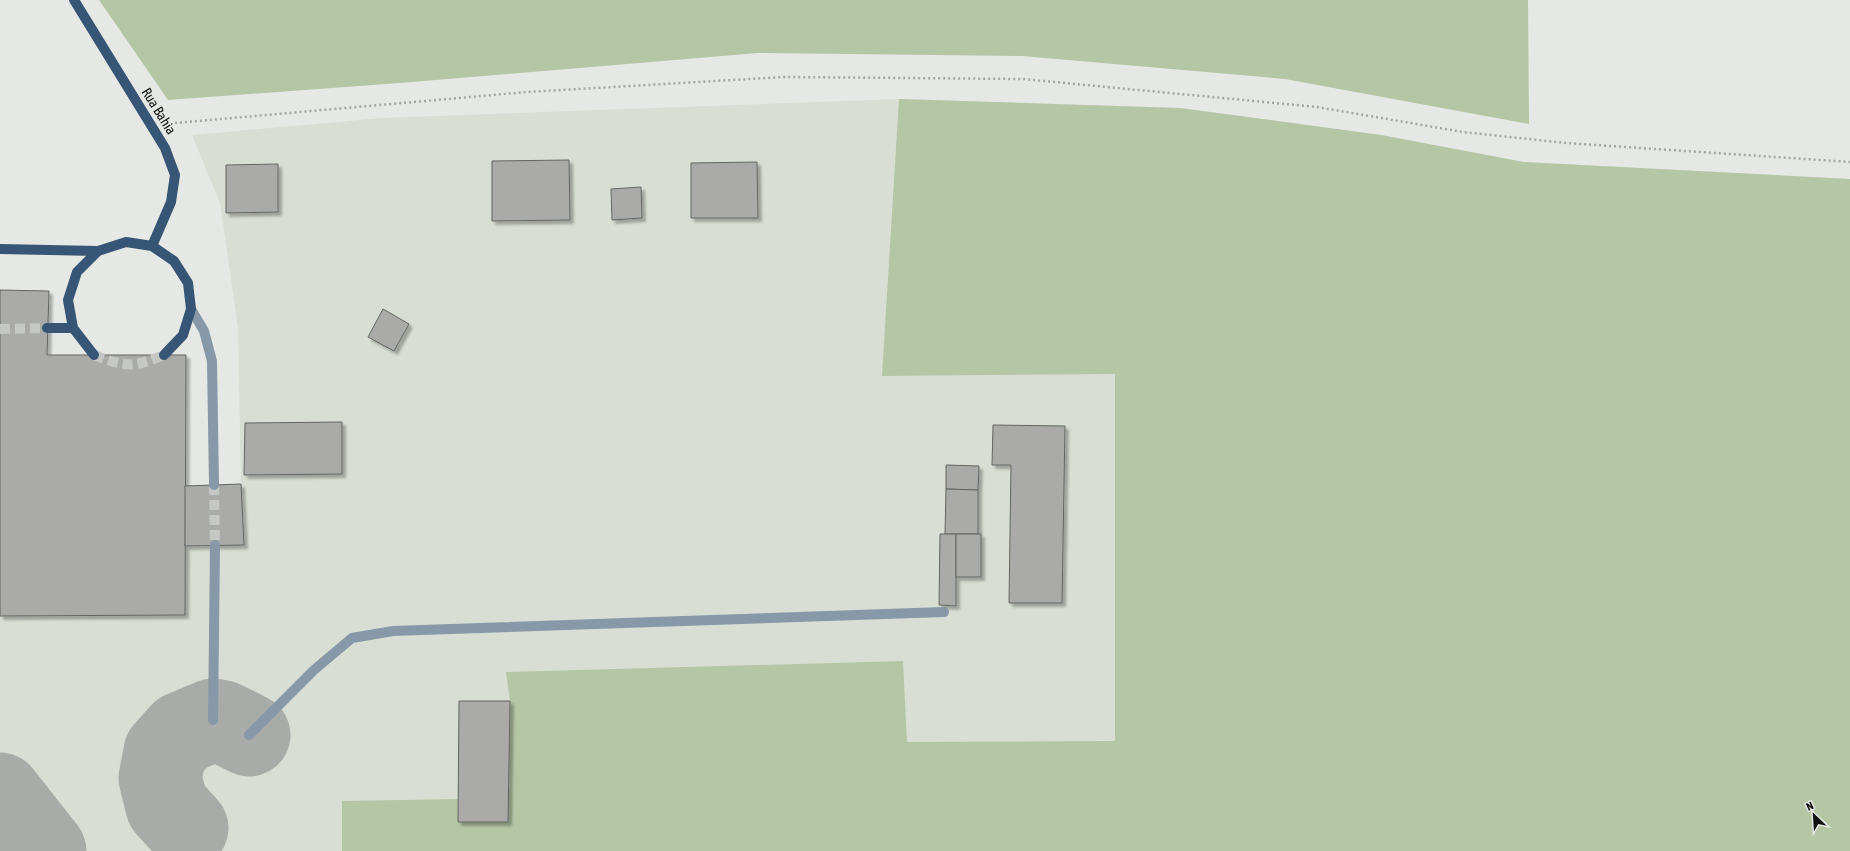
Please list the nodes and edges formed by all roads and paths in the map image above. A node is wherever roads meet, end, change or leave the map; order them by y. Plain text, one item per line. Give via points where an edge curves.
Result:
1 (74, 0) edge
2 (150, 125) junction
3 (1850, 162) edge
4 (152, 246) junction
5 (0, 249) edge
6 (98, 251) junction
7 (191, 310) junction
8 (47, 328) tunnel mouth
9 (73, 328) junction
10 (94, 354) tunnel mouth
11 (164, 355) tunnel mouth
12 (214, 485) tunnel mouth
13 (215, 546) tunnel mouth
14 (944, 612) dead end
15 (213, 720) dead end
16 (249, 735) dead end

1 - 2 main road, Rua Bahia
2 - 3 path via 527,92 784,76 1023,79 1317,107 1463,132 1566,143
2 - 4 main road, Rua Bahia via 165,148 175,175 171,202
4 - 6 main road via 126,242
4 - 7 main road via 174,261 188,283
5 - 6 main road
6 - 9 main road via 77,272 68,300
7 - 11 main road via 182,335
7 - 12 lane via 204,331 212,360
8 - 9 main road
9 - 10 main road
13 - 15 lane
14 - 16 lane via 393,631 352,638 314,670

